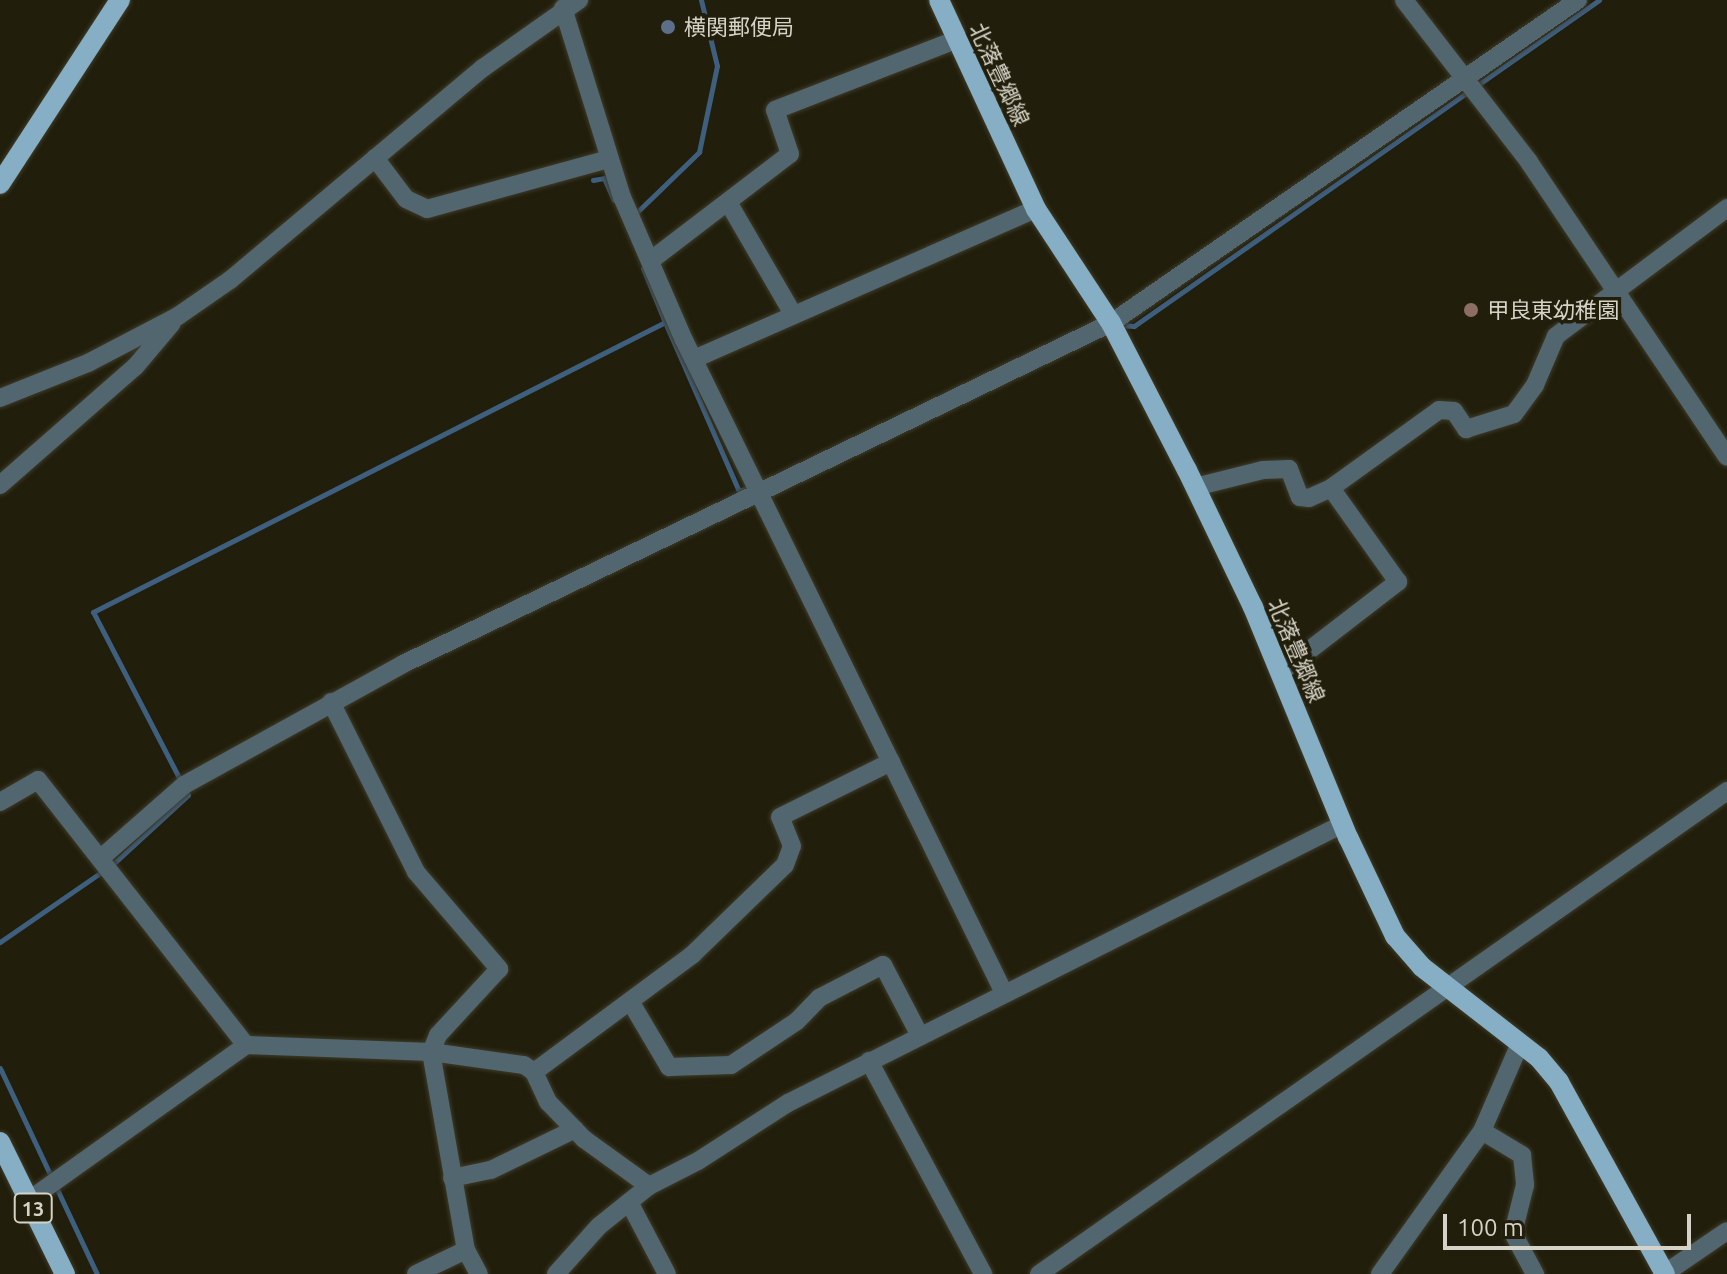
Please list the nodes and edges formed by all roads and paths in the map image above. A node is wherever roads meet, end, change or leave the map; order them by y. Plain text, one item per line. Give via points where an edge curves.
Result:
1 (120, 0) edge
2 (939, 0) edge
3 (1404, 0) edge
4 (1578, 0) edge
5 (571, 4) edge
6 (958, 39) junction
7 (1467, 79) junction
8 (7, 157) edge
9 (375, 158) junction
10 (608, 159) junction
11 (0, 184) edge
12 (728, 202) junction
13 (1727, 208) edge
14 (1036, 209) junction
15 (650, 261) junction
16 (1616, 288) junction
17 (793, 314) junction
18 (178, 316) junction
19 (1111, 323) junction
20 (694, 359) junction
21 (0, 398) edge
22 (1727, 457) edge
23 (0, 485) edge
24 (1195, 487) junction
25 (1331, 488) junction
26 (759, 493) junction
27 (1281, 672) junction
28 (331, 702) junction
29 (891, 762) junction
30 (1727, 791) edge
31 (0, 802) edge
32 (1343, 824) junction
33 (101, 858) junction
34 (1448, 990) junction
35 (1004, 993) junction
36 (630, 1001) junction
37 (919, 1034) junction
38 (246, 1045) junction
39 (1519, 1046) junction
40 (431, 1052) junction
41 (869, 1061) junction
42 (534, 1072) junction
43 (575, 1129) junction
44 (1482, 1131) junction
45 (0, 1142) edge
46 (452, 1178) junction
47 (649, 1186) junction
48 (29, 1200) junction
49 (629, 1202) junction
50 (1727, 1231) edge
51 (466, 1250) junction
52 (65, 1274) edge
53 (416, 1274) edge
54 (479, 1274) edge
55 (556, 1274) edge
56 (667, 1274) edge
57 (983, 1274) edge
58 (1039, 1274) edge
59 (1380, 1274) edge
60 (1535, 1274) edge
61 (1664, 1274) edge

1 - 8 main road
2 - 6 main road, 北落豊郷線
3 - 7 street
4 - 7 street
5 - 9 street
5 - 10 street
6 - 12 street via 775,110 790,154
6 - 14 main road, 北落豊郷線
7 - 16 street
7 - 19 street
8 - 11 main road
9 - 10 street via 406,199 427,209
9 - 18 street via 230,280
10 - 15 street
12 - 15 street
12 - 17 street
13 - 16 street
14 - 17 street
14 - 19 main road, 北落豊郷線
15 - 20 street
16 - 22 street
16 - 25 street via 1556,336 1535,385 1514,414 1466,429 1454,411 1439,410
17 - 20 street
18 - 21 street via 88,363
18 - 23 street via 135,367
19 - 24 main road, 北落豊郷線
19 - 26 street
20 - 26 street
24 - 25 street via 1289,469 1300,497
24 - 27 main road, 北落豊郷線
25 - 27 street via 1398,582
26 - 28 street
26 - 29 street
27 - 32 main road, 北落豊郷線
28 - 33 street via 184,785
28 - 40 street via 416,872 499,969 438,1035
29 - 35 street
29 - 36 street via 780,817 792,846 785,865 692,955
30 - 34 street
31 - 33 street via 38,780
32 - 34 main road, 北落豊郷線 via 1395,936
32 - 35 street
33 - 38 street
34 - 39 main road, 北落豊郷線
34 - 58 street
35 - 37 street
36 - 37 street via 669,1067 731,1065 797,1021 819,998 883,965
36 - 42 street
37 - 41 street
38 - 40 street
38 - 48 street
39 - 44 street
39 - 61 main road, 北落豊郷線 via 1559,1082
40 - 42 street via 510,1061
40 - 46 street
41 - 47 street
41 - 57 street
42 - 43 street via 548,1102
43 - 46 street via 491,1170
43 - 47 street
44 - 59 street
44 - 60 street via 1522,1155 1525,1185 1513,1233
45 - 48 main road, 13
46 - 51 street
47 - 49 street
48 - 52 main road, 13
49 - 55 street
49 - 56 street
50 - 61 street
51 - 53 street
51 - 54 street

